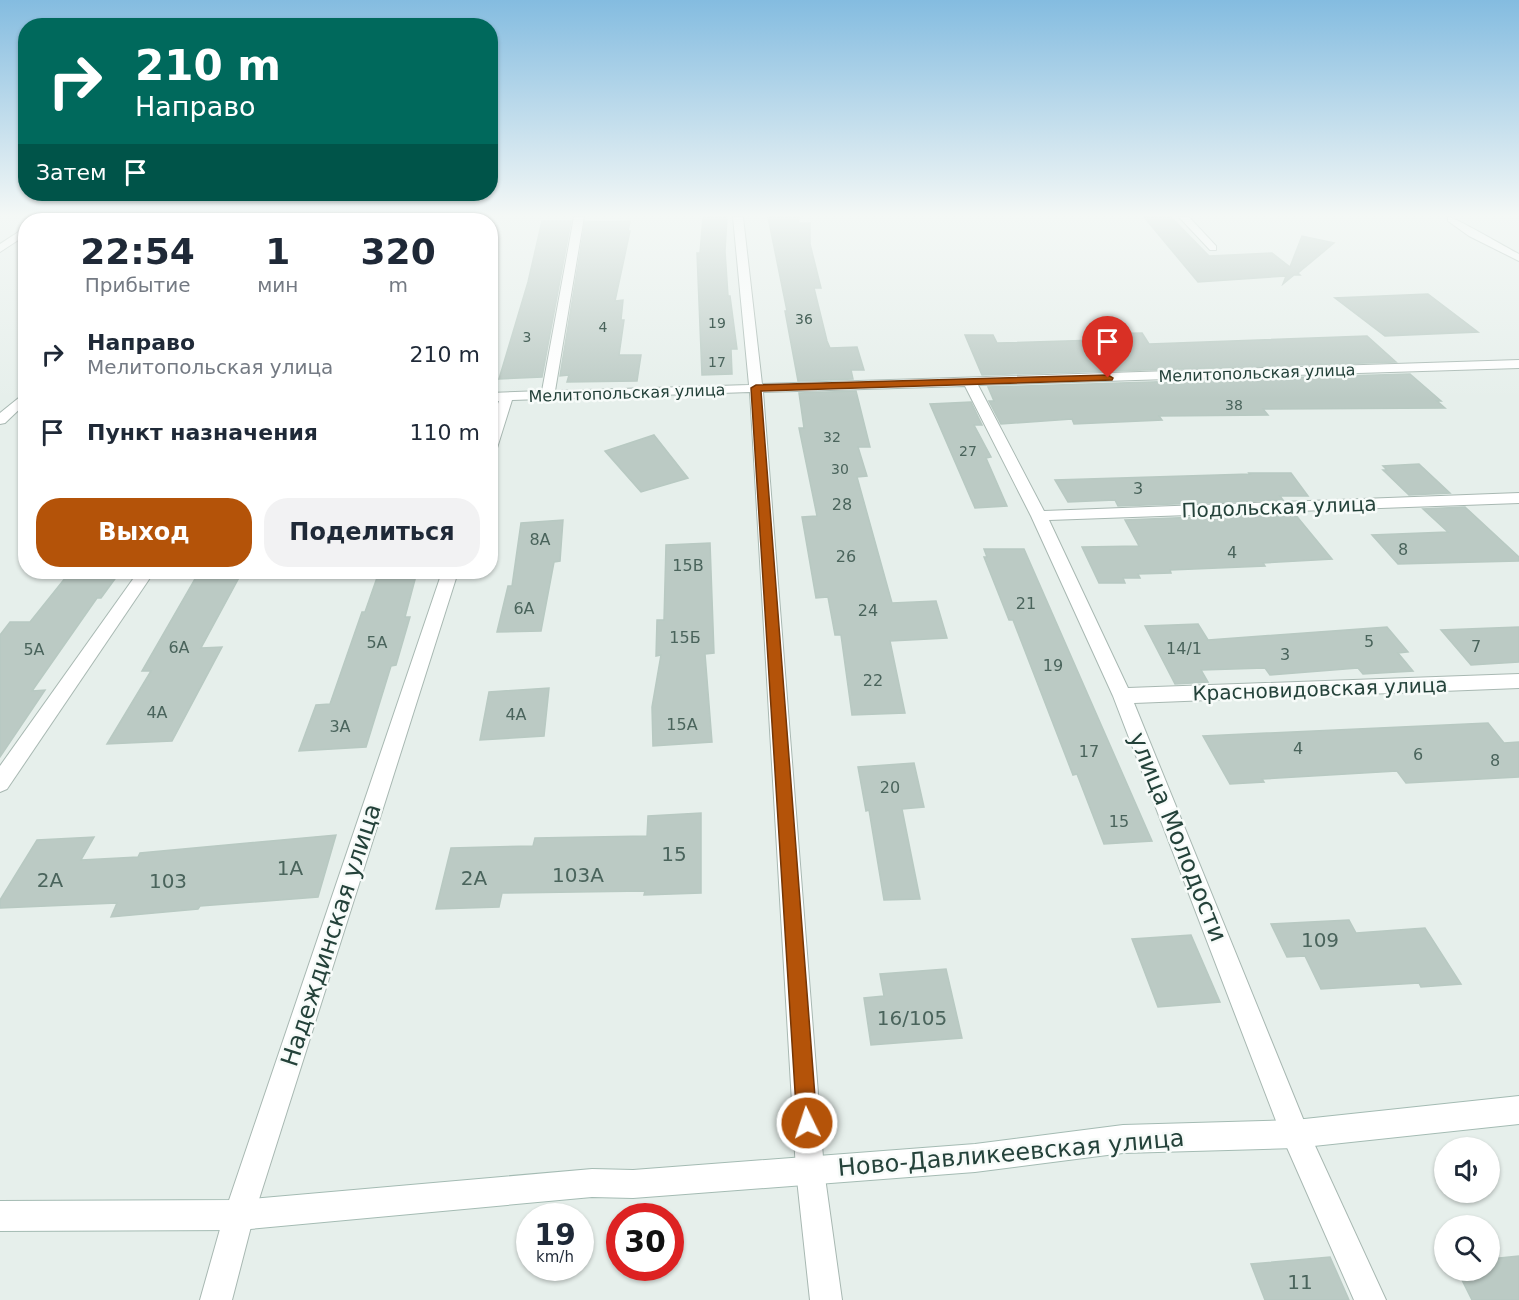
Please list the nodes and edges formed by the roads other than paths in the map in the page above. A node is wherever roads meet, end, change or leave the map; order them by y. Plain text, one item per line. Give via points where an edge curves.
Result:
1 (568, 278) edge
2 (744, 278) edge
3 (1519, 364) edge
4 (970, 382) junction
5 (756, 388) junction
6 (548, 395) junction
7 (498, 397) edge
8 (507, 397) junction
9 (18, 403) edge
10 (18, 415) edge
11 (2, 417) edge
12 (498, 424) edge
13 (1519, 498) edge
14 (1039, 516) junction
15 (141, 579) edge
16 (448, 579) edge
17 (1519, 681) edge
18 (1122, 696) junction
19 (0, 783) edge
20 (1519, 1110) edge
21 (1295, 1134) junction
22 (810, 1170) junction
23 (239, 1215) junction
24 (0, 1216) edge
25 (216, 1300) edge
26 (826, 1300) edge
27 (1370, 1300) edge

1 - 6 street
2 - 5 street
3 - 4 street, Мелитопольская улица
4 - 5 street, Мелитопольская улица
4 - 14 street, улица Молодости
5 - 6 street, Мелитопольская улица
5 - 22 street
6 - 8 street, Мелитопольская улица
7 - 8 street, Мелитопольская улица
8 - 12 street
9 - 11 street
10 - 11 street
13 - 14 street, Подольская улица
14 - 18 street, улица Молодости
15 - 19 street
16 - 23 street, Надеждинская улица
17 - 18 street, Красновидовская улица
18 - 21 street, улица Молодости
20 - 21 street, Ново-Давликеевская улица
21 - 22 street, Ново-Давликеевская улица via 1123,1139 975,1158
21 - 27 street, улица Молодости
22 - 23 street, Ново-Давликеевская улица via 633,1184 592,1183
22 - 26 street
23 - 24 street, Ново-Давликеевская улица
23 - 25 street, Надеждинская улица

